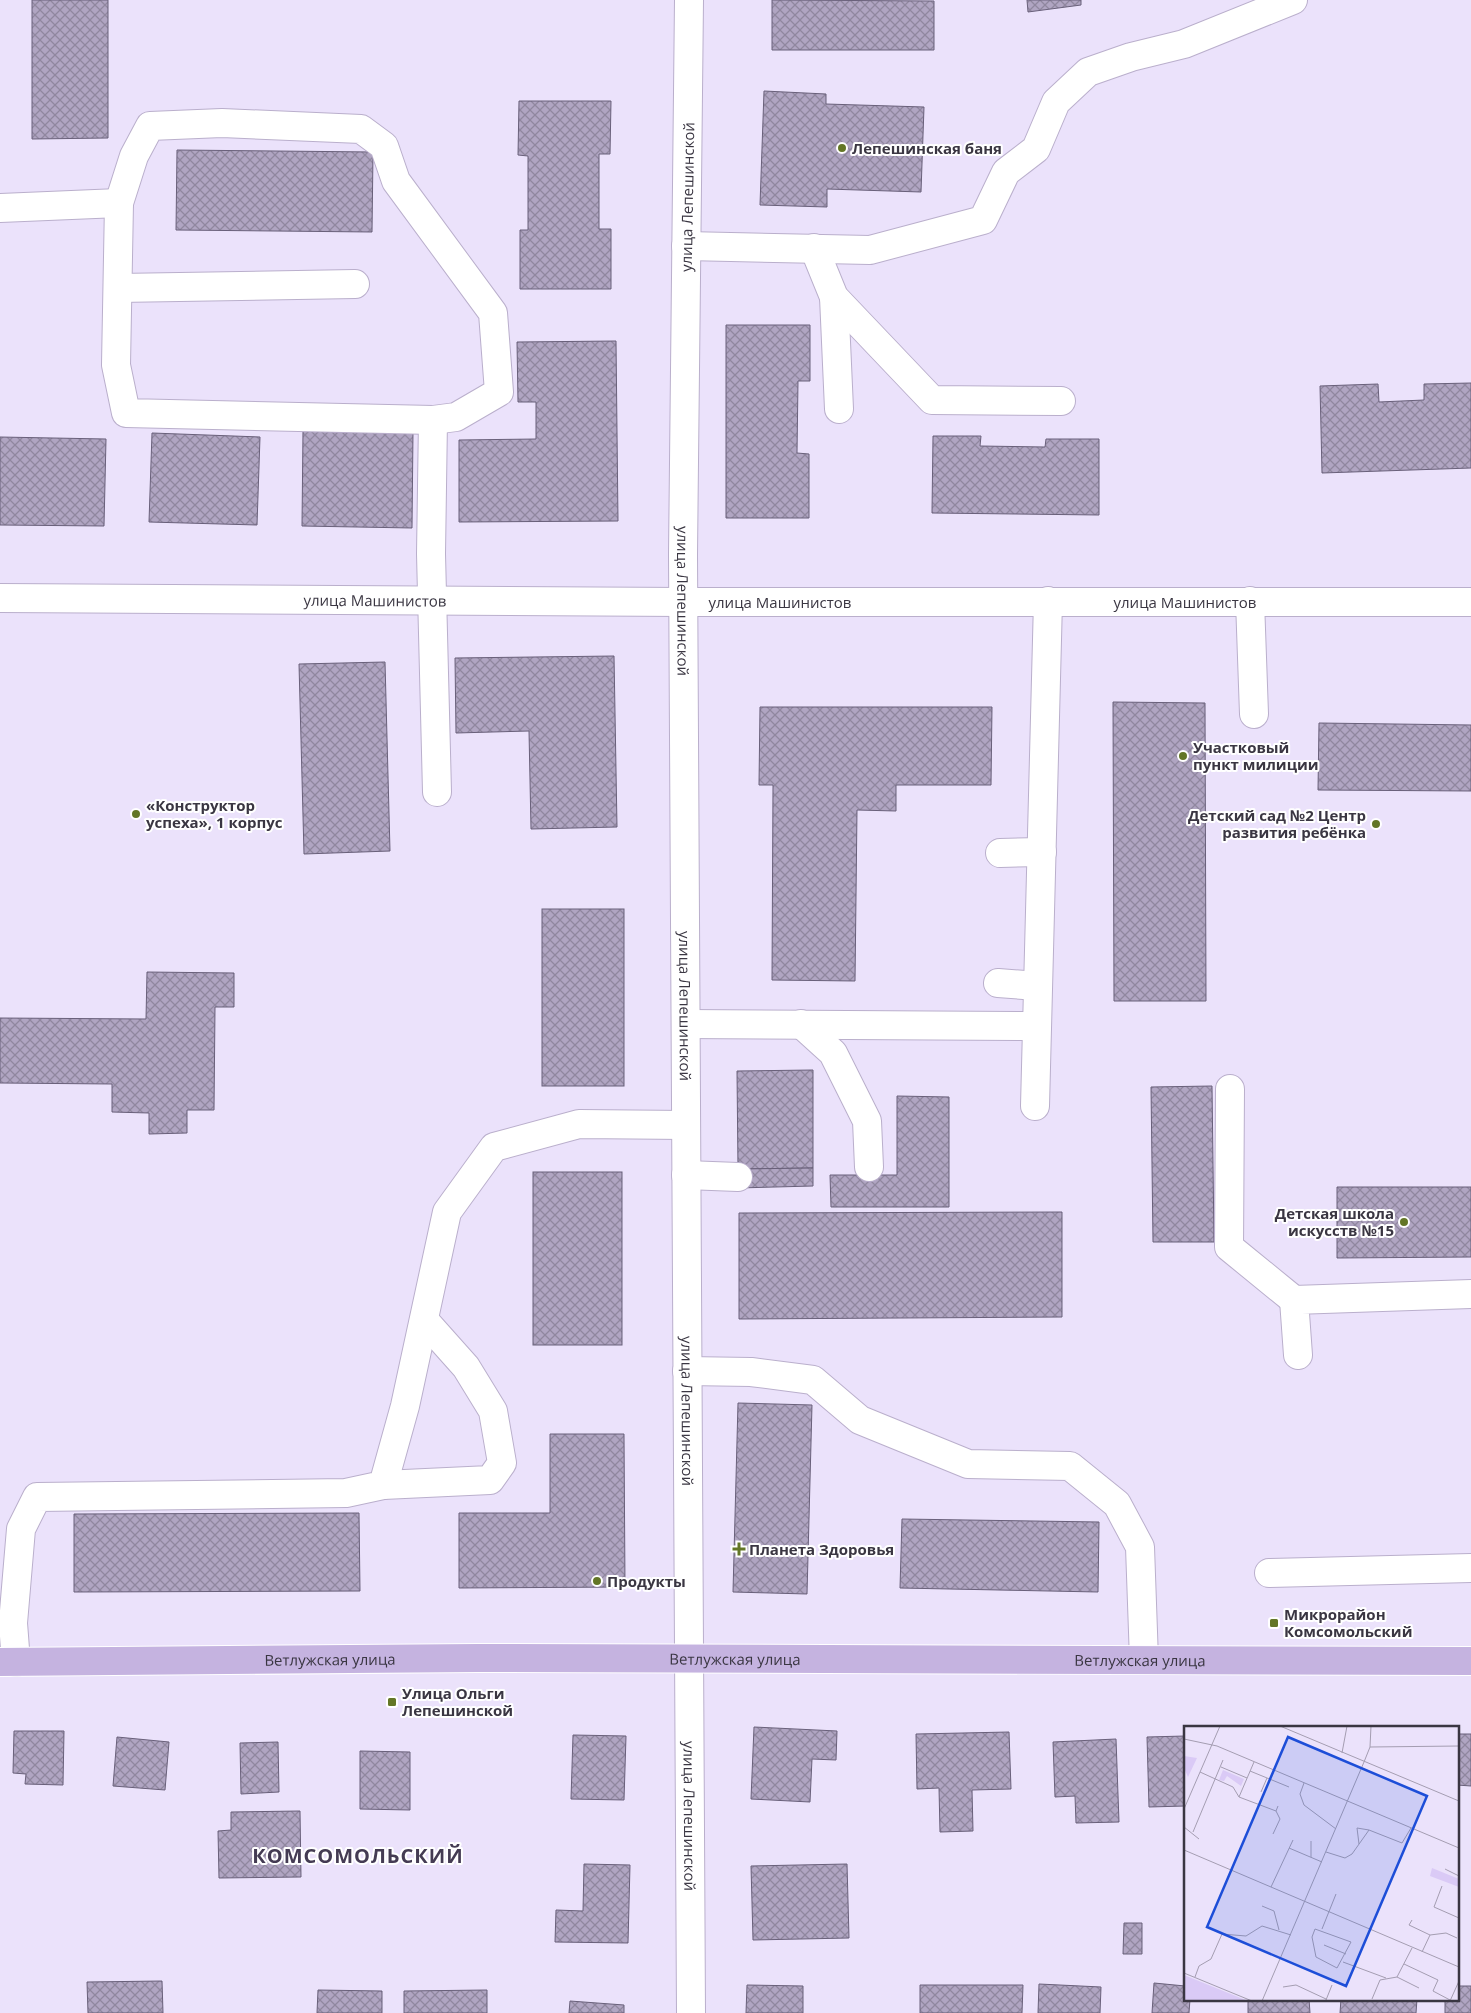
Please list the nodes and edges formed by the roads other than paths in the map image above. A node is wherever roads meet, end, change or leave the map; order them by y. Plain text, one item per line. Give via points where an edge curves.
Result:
1 (689, 0) edge
2 (1293, 0) edge
3 (119, 203) junction
4 (0, 208) edge
5 (686, 246) junction
6 (814, 248) junction
7 (354, 284) dead end
8 (118, 288) junction
9 (834, 297) junction
10 (1061, 401) dead end
11 (838, 409) dead end
12 (433, 420) junction
13 (0, 598) edge
14 (432, 600) junction
15 (1048, 601) junction
16 (1250, 601) junction
17 (684, 602) junction
18 (1471, 602) edge
19 (1254, 714) dead end
20 (437, 792) dead end
21 (1042, 852) junction
22 (1000, 853) dead end
23 (998, 982) dead end
24 (1038, 986) junction
25 (686, 1024) junction
26 (801, 1024) junction
27 (1037, 1026) junction
28 (1230, 1089) dead end
29 (1035, 1106) dead end
30 (686, 1125) junction
31 (869, 1166) dead end
32 (686, 1174) junction
33 (738, 1177) dead end
34 (1471, 1294) edge
35 (1294, 1300) junction
36 (425, 1320) junction
37 (1298, 1355) dead end
38 (688, 1371) junction
39 (383, 1486) junction
40 (1471, 1568) edge
41 (1269, 1573) dead end
42 (689, 1658) junction
43 (1144, 1660) junction
44 (8, 1662) edge
45 (1471, 1662) edge
46 (691, 2013) edge

1 - 5 street, улица Лепешинской
2 - 6 street via 1184,44 1088,72 1056,102 1036,149 1006,172 983,220 870,250
3 - 4 street
3 - 8 street
3 - 12 street via 134,156 150,126 222,123 361,130 384,146 396,181 493,313 499,392 456,417
5 - 6 street
5 - 17 street, улица Лепешинской
6 - 9 street
7 - 8 street
8 - 12 street via 116,365 126,413
9 - 10 street via 932,400
9 - 11 street
12 - 14 street
13 - 14 street, улица Машинистов
14 - 17 street, улица Машинистов
14 - 20 street
15 - 16 street, улица Машинистов
15 - 17 street, улица Машинистов
15 - 21 street
16 - 18 street, улица Машинистов
16 - 19 street
17 - 25 street, улица Лепешинской
21 - 22 street
21 - 24 street
23 - 24 street
24 - 27 street
25 - 26 street
25 - 30 street, улица Лепешинской
26 - 27 street
26 - 31 street via 833,1053 867,1121
27 - 29 street
28 - 35 street via 1230,1247
30 - 32 street, улица Лепешинской
30 - 36 street via 579,1124 494,1147 447,1212
32 - 33 street
32 - 38 street, улица Лепешинской
34 - 35 street
35 - 37 street
36 - 39 street
36 - 39 street via 466,1367 493,1411 502,1463 490,1480
38 - 42 street, улица Лепешинской
38 - 43 street via 750,1372 813,1380 860,1420 968,1464 1070,1466 1117,1504 1140,1547
39 - 44 street via 346,1494 38,1497 21,1529
40 - 41 street
42 - 43 main road, Ветлужская улица
42 - 44 main road, Ветлужская улица
42 - 46 street, улица Лепешинской
43 - 45 main road, Ветлужская улица

